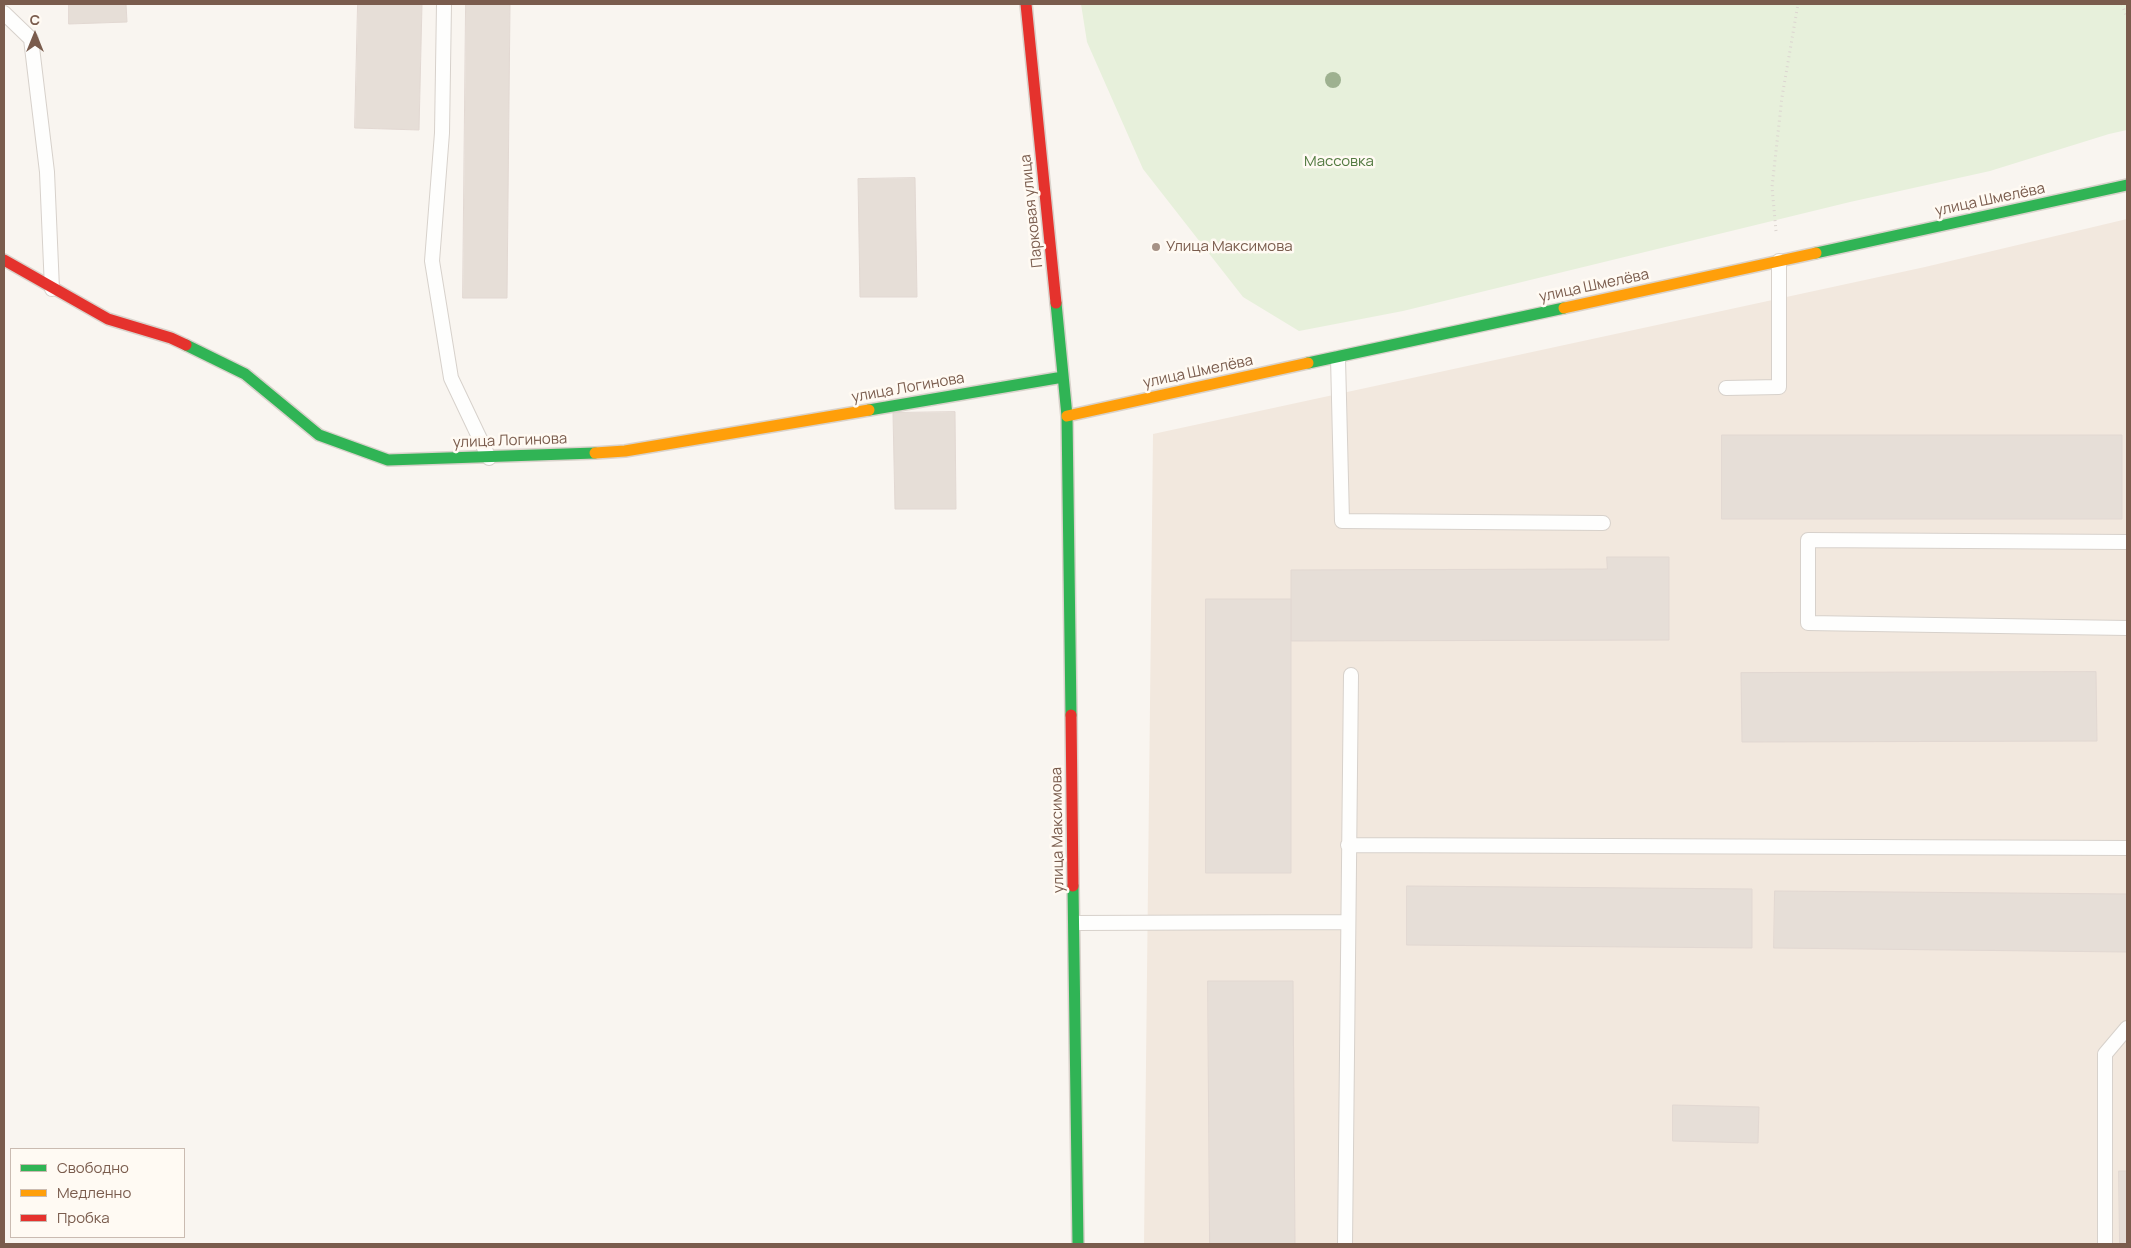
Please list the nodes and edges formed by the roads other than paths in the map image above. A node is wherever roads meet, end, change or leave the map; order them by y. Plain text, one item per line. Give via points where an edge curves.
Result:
1 (444, 4) edge
2 (1026, 4) edge
3 (4, 13) edge
4 (2127, 185) edge
5 (4, 260) edge
6 (1779, 261) junction
7 (52, 288) junction
8 (1338, 358) junction
9 (1063, 377) junction
10 (1726, 388) dead end
11 (1067, 416) junction
12 (489, 458) junction
13 (1603, 523) dead end
14 (2127, 542) edge
15 (2127, 628) edge
16 (1351, 675) dead end
17 (1348, 845) junction
18 (2127, 848) edge
19 (1348, 922) junction
20 (1075, 923) junction
21 (2127, 1028) edge
22 (1078, 1244) edge
23 (1345, 1244) edge
24 (2106, 1244) edge

1 - 12 lane via 442,133 432,261 451,378
2 - 9 street, Парковая улица
3 - 7 lane via 31,39 47,172
4 - 6 street, улица Шмелёва
5 - 7 street, улица Логинова
6 - 8 street, улица Шмелёва
6 - 10 lane via 1779,387
7 - 12 street, улица Логинова via 108,319 171,338 244,374 319,435 388,460
8 - 11 street, улица Шмелёва
8 - 13 lane via 1342,521
9 - 11 street, Парковая улица
9 - 12 street, улица Логинова via 626,451
11 - 20 street, улица Максимова
14 - 15 lane via 1808,540 1808,623
16 - 17 lane
17 - 18 lane
17 - 19 lane
19 - 20 lane
19 - 23 lane
20 - 22 street, улица Максимова
21 - 24 lane via 2105,1054

